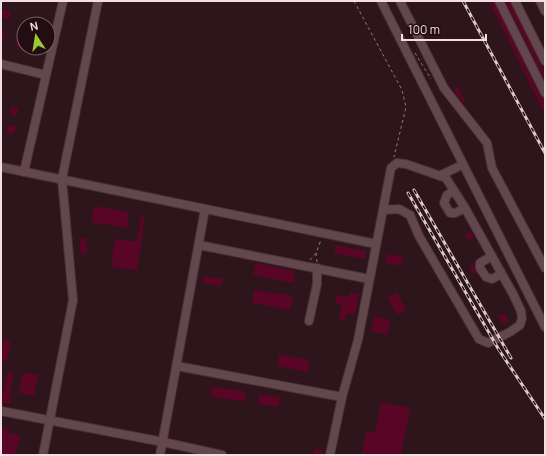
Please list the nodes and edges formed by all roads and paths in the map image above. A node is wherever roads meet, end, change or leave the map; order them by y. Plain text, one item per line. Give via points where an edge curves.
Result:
1 (62, 1) edge
2 (98, 1) edge
3 (354, 1) edge
4 (381, 1) edge
5 (400, 1) edge
6 (499, 1) edge
7 (515, 1) edge
8 (540, 1) edge
9 (545, 11) edge
10 (414, 50) dead end
11 (545, 61) edge
12 (1, 64) edge
13 (46, 75) junction
14 (432, 81) dead end
15 (545, 93) edge
16 (462, 165) junction
17 (1, 167) edge
18 (391, 168) junction
19 (24, 172) junction
20 (441, 175) junction
21 (62, 180) junction
22 (454, 191) junction
23 (465, 208) junction
24 (205, 209) junction
25 (383, 210) junction
26 (326, 233) junction
27 (376, 244) junction
28 (199, 245) junction
29 (492, 256) junction
30 (317, 268) junction
31 (545, 268) edge
32 (501, 274) junction
33 (369, 278) junction
34 (309, 321) dead end
35 (545, 327) edge
36 (177, 366) junction
37 (342, 397) junction
38 (1, 412) edge
39 (50, 421) junction
40 (163, 442) junction
41 (43, 455) edge
42 (160, 455) edge
43 (222, 455) edge
44 (330, 455) edge

1 - 13 street
2 - 21 street
3 - 18 path via 402,90 406,107
4 - 16 street
5 - 31 street via 444,88 487,143 492,168
6 - 15 street
7 - 11 street
8 - 9 street
10 - 14 path
12 - 13 street
13 - 19 street
16 - 20 street
16 - 35 street
17 - 19 street
18 - 20 street via 397,163 406,164
18 - 25 street
19 - 21 street
20 - 22 street
21 - 24 street
21 - 39 street via 73,300
22 - 23 street
22 - 23 street via 447,195 444,203 450,213
23 - 29 street
24 - 26 street
24 - 28 street
25 - 27 street
25 - 32 street via 399,209 410,216 479,339 488,343 520,325 522,318 519,305
26 - 27 street
26 - 30 path via 316,253
27 - 33 street
28 - 30 street
28 - 36 street
29 - 32 street
29 - 32 street via 480,263 480,268 486,277 492,278
30 - 33 street
30 - 34 street via 317,284
33 - 37 street via 358,340
36 - 37 street
36 - 40 street
37 - 44 street
38 - 39 street
39 - 40 street
39 - 41 street
40 - 42 street
40 - 43 street

